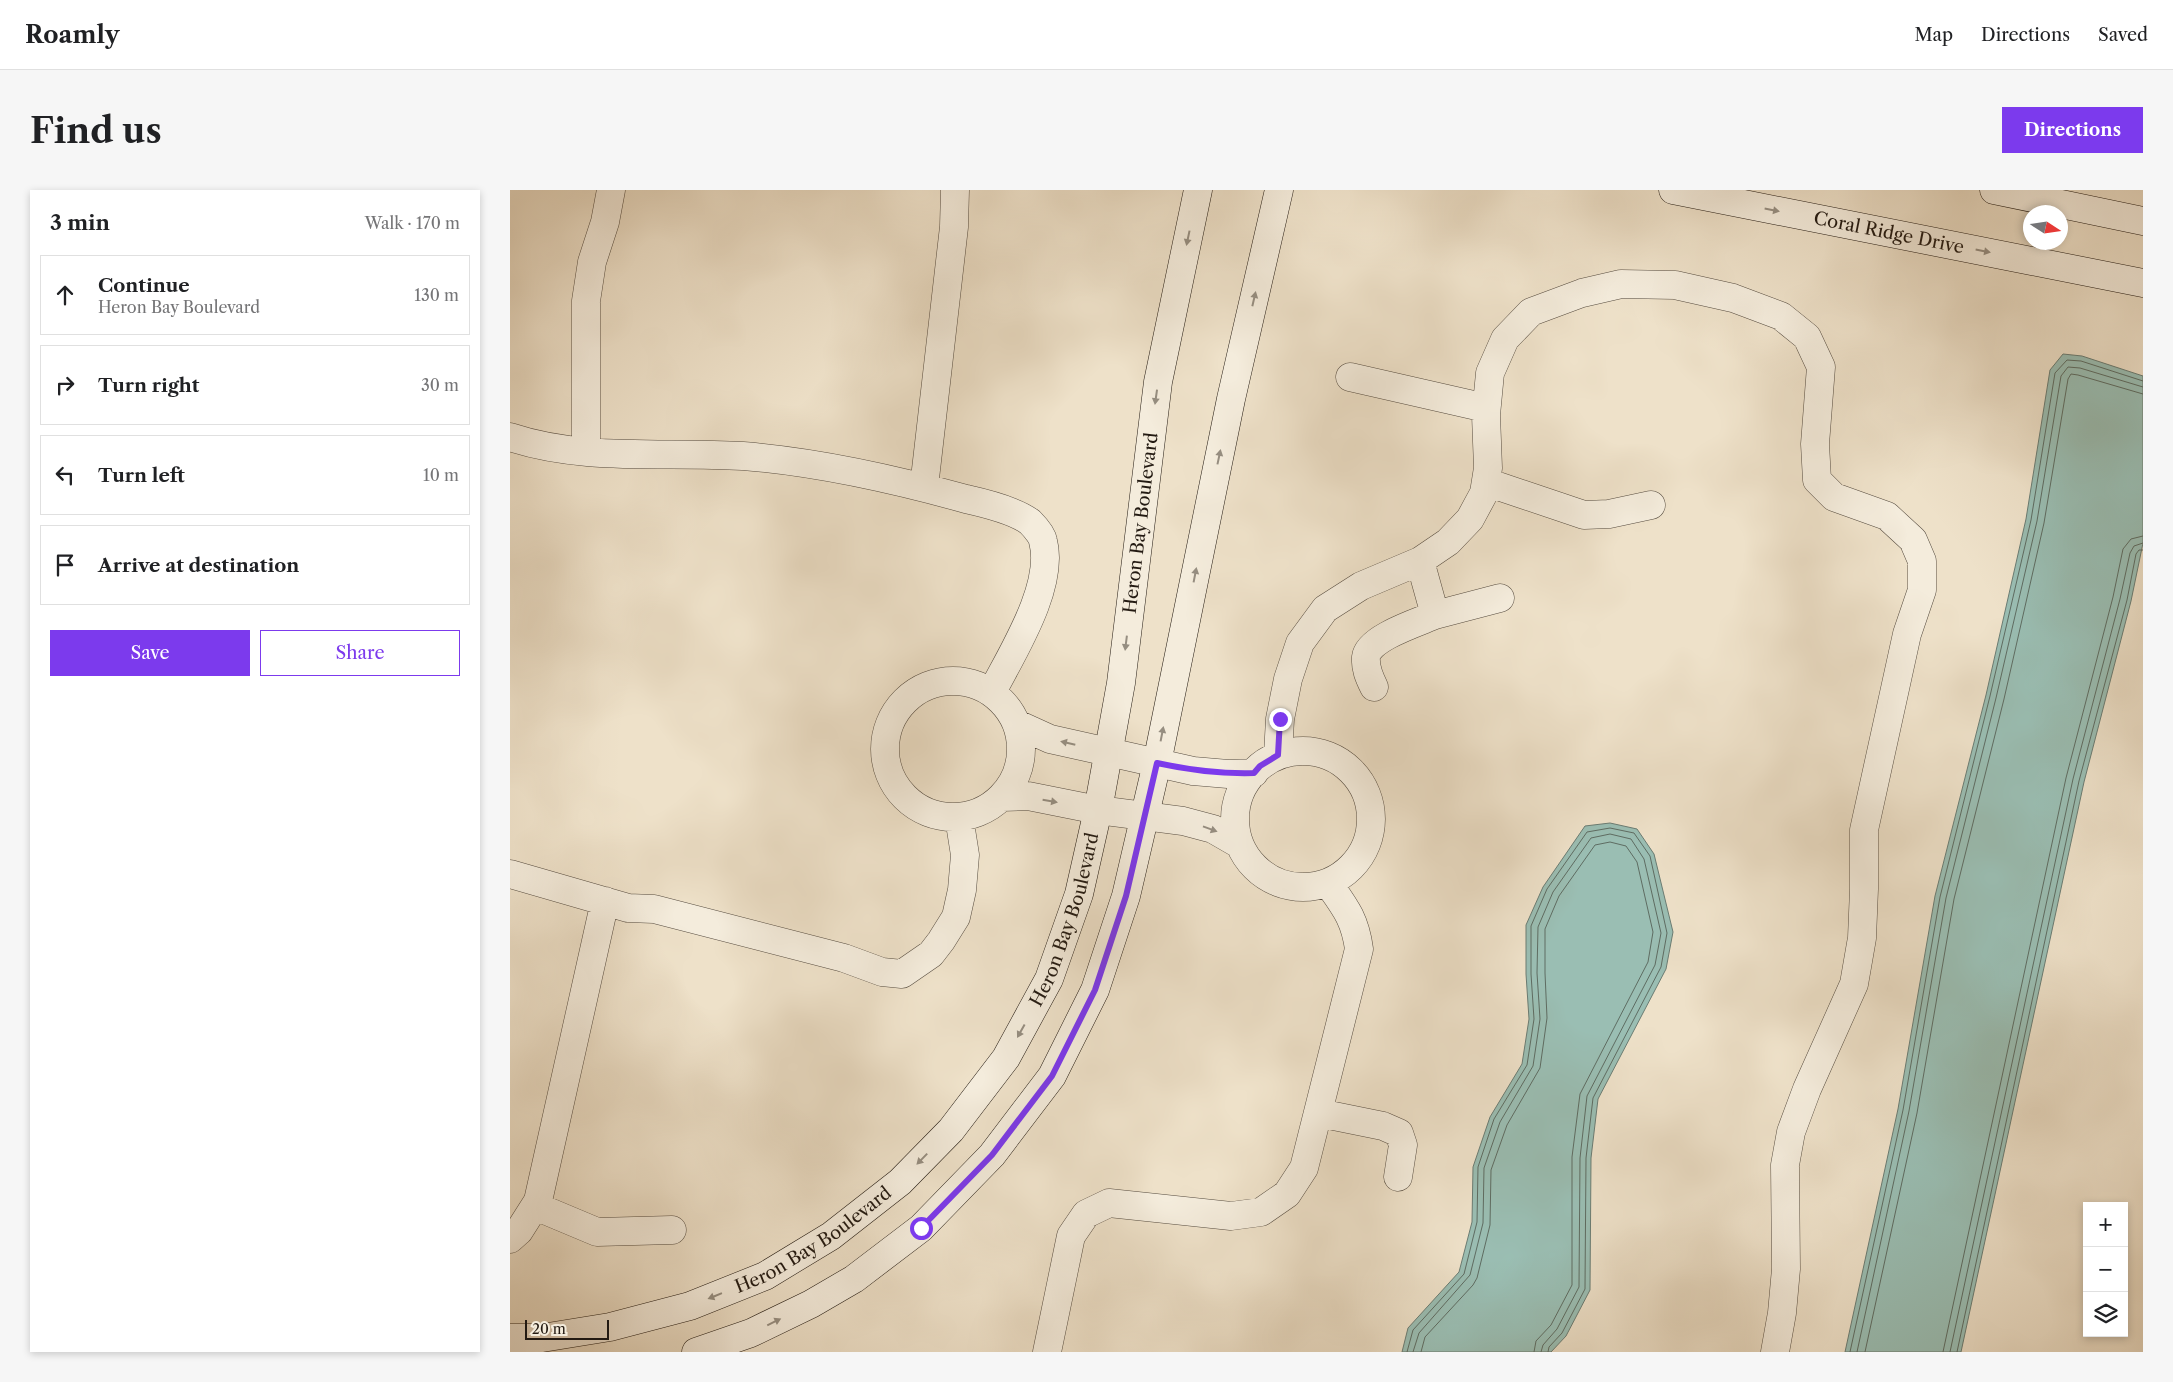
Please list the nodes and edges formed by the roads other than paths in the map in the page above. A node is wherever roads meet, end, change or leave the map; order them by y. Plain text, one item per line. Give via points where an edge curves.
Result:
1 (611, 190) edge
2 (955, 190) edge
3 (1198, 190) edge
4 (1278, 190) edge
5 (1673, 190) edge
6 (1994, 190) edge
7 (2143, 221) edge
8 (2143, 283) edge
9 (1350, 376) dead end
10 (1486, 408) junction
11 (510, 438) edge
12 (586, 451) junction
13 (1486, 482) junction
14 (924, 487) junction
15 (1650, 505) dead end
16 (1420, 561) junction
17 (1500, 598) dead end
18 (1435, 616) junction
19 (1374, 687) dead end
20 (992, 692) junction
21 (1017, 724) junction
22 (1108, 753) junction
23 (1278, 755) junction
24 (1157, 763) junction
25 (1254, 773) junction
26 (1002, 797) junction
27 (1098, 810) junction
28 (1144, 816) junction
29 (959, 817) junction
30 (1239, 844) junction
31 (510, 874) edge
32 (1328, 883) junction
33 (604, 901) junction
34 (1319, 1113) junction
35 (1398, 1177) dead end
36 (535, 1206) junction
37 (672, 1230) dead end
38 (510, 1239) edge
39 (510, 1338) edge
40 (696, 1352) edge
41 (1047, 1352) edge
42 (1775, 1352) edge

1 - 12 street via 592,262 586,301
2 - 14 street via 954,227
3 -> 22 street, Heron Bay Boulevard via 1158,382 1121,683
24 -> 4 street via 1231,399
5 -> 8 street, Coral Ridge Drive
6 - 7 street
9 - 10 street
10 - 13 street
10 - 42 street via 1490,373 1505,339 1531,312 1582,293 1621,284 1674,286 1733,298 1781,316 1807,337 1821,367 1815,444 1817,480 1834,497 1887,516 1913,540 1922,560 1922,590 1907,634 1864,830 1862,938 1854,984 1791,1132 1785,1165 1786,1269
11 - 12 street
12 - 14 street via 744,456 837,469
13 - 15 street via 1584,515 1609,514
13 - 16 street via 1484,493 1470,519 1448,542
14 - 20 street via 998,507 1030,522 1043,539 1045,558 1031,617
16 - 18 street
16 - 23 street via 1361,586 1325,609 1300,643 1280,719
17 - 18 street
18 - 19 street via 1376,641 1366,654 1366,671
20 - 21 street via 1007,706
20 - 29 street via 970,682 947,680 924,687 904,700 891,720 885,743 887,767 897,788 914,805 935,815
22 -> 21 street via 1050,739
21 - 26 street via 1020,762 1014,781
22 - 24 street
22 - 27 street, Heron Bay Boulevard
23 - 25 street
23 - 32 street via 1299,751 1320,753 1340,761 1356,775 1367,794 1371,815 1369,836 1361,856 1346,872
24 - 25 street via 1193,771
24 - 28 street
25 - 30 street via 1237,802 1235,824
26 -> 27 street via 1028,796
26 - 29 street via 982,811
27 - 28 street
27 -> 39 street, Heron Bay Boulevard via 1079,894 1049,978 1006,1058 951,1130 900,1182 831,1236 765,1276 690,1306 610,1327 542,1338
28 -> 30 street via 1212,828
40 -> 28 street via 751,1333 854,1279 921,1228 992,1155 1052,1076 1095,990 1126,896
29 - 33 street via 965,855 956,917 930,954 902,974 882,972 844,958 654,909 628,908
30 - 32 street via 1250,863 1266,877 1286,886 1307,888
31 - 33 street
32 - 34 street via 1349,913 1359,949
33 - 36 street
34 - 35 street via 1383,1126 1399,1133 1403,1145
34 - 41 street via 1304,1168 1287,1194 1261,1212 1231,1216 1109,1203 1086,1214 1071,1236
36 - 37 street via 597,1232
36 - 38 street

